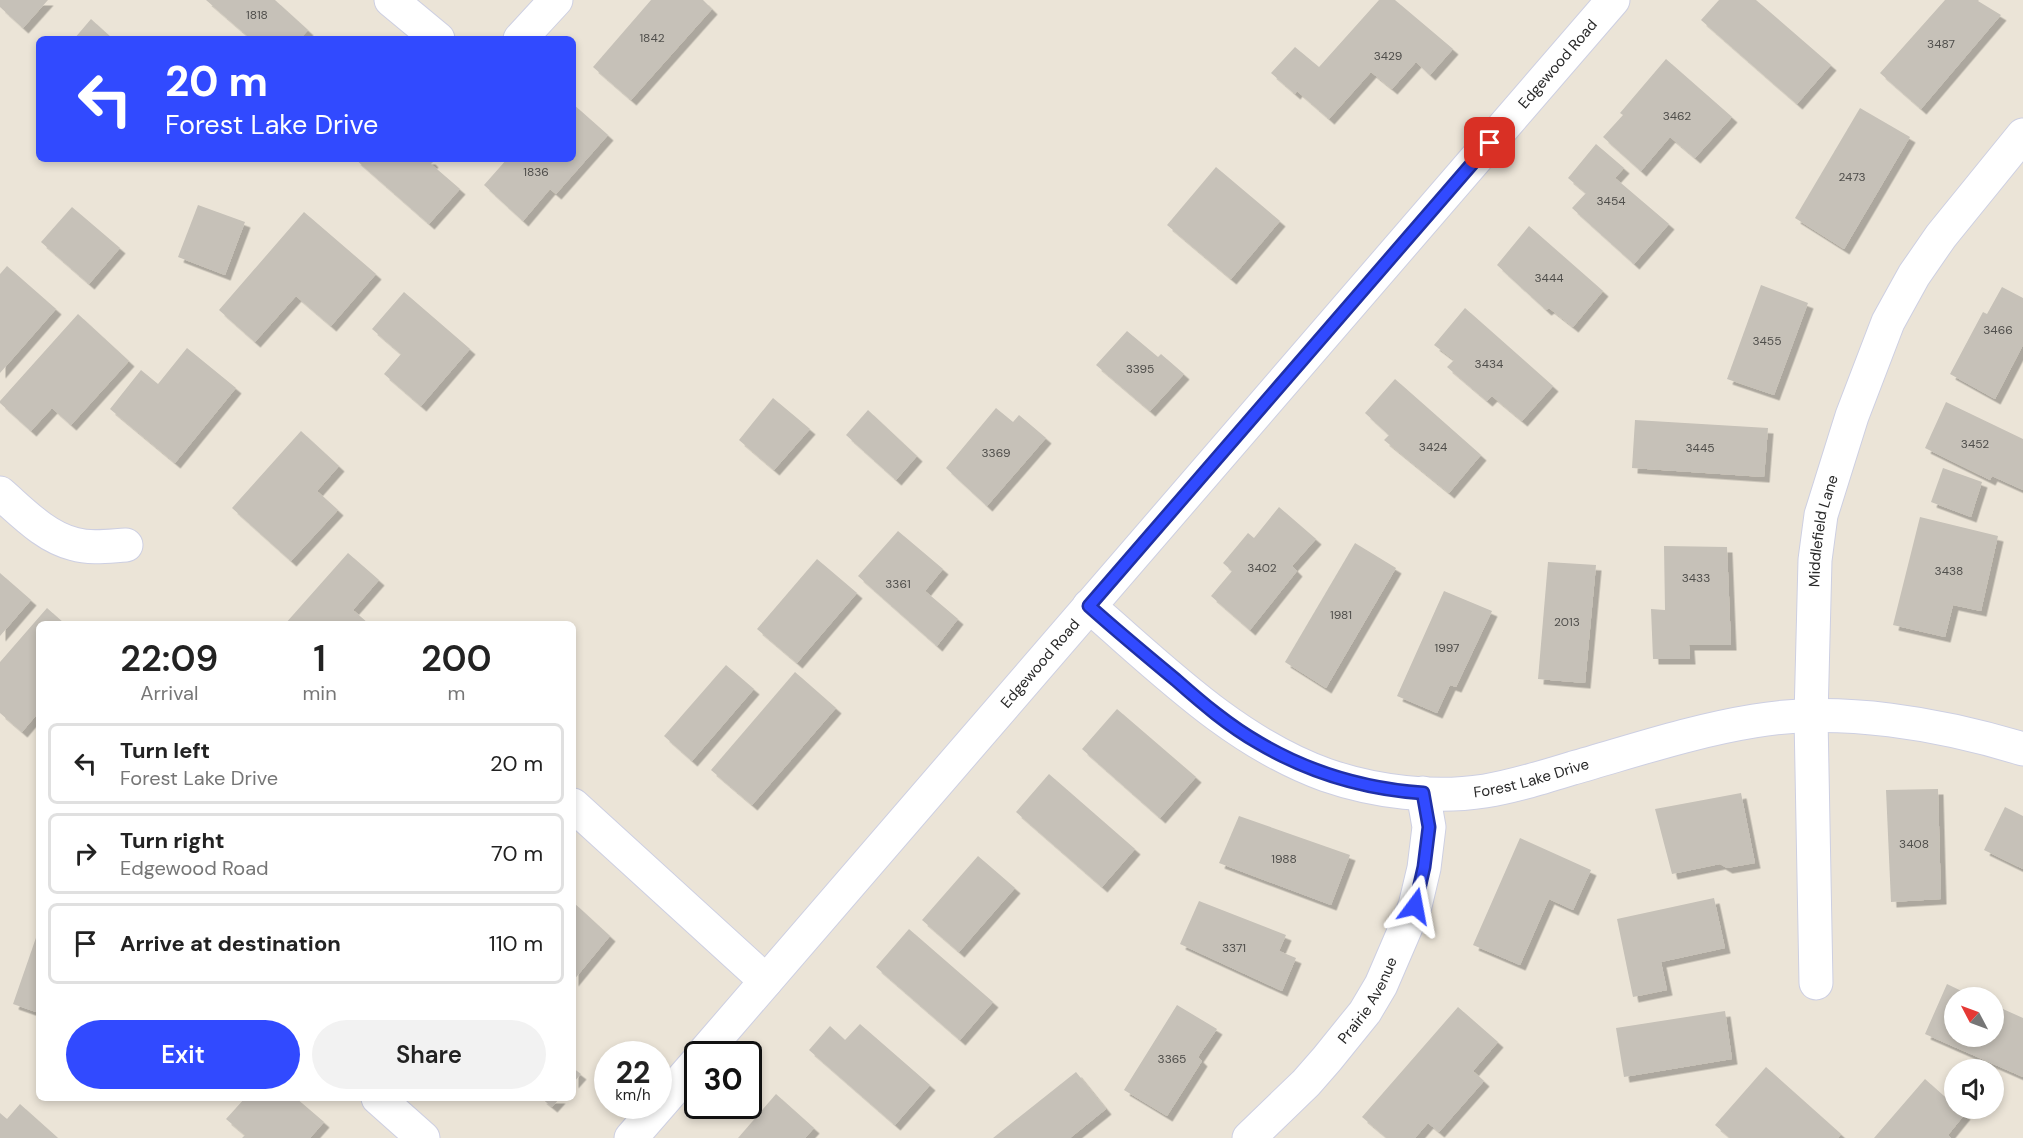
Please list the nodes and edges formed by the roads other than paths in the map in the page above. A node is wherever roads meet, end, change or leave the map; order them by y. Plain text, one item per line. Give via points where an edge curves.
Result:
1 (391, 0) edge
2 (556, 0) edge
3 (1613, 0) edge
4 (434, 36) edge
5 (523, 36) edge
6 (2023, 135) edge
7 (0, 493) edge
8 (126, 544) dead end
9 (1089, 606) junction
10 (1811, 717) junction
11 (2023, 749) edge
12 (1423, 793) junction
13 (576, 808) edge
14 (766, 981) junction
15 (1816, 983) dead end
16 (714, 1041) edge
17 (684, 1077) edge
18 (381, 1101) edge
19 (423, 1138) edge
20 (631, 1138) edge
21 (1249, 1138) edge

1 - 4 street
2 - 5 street
3 - 9 street, Edgewood Road
6 - 10 street, Middlefield Lane via 1914,275 1888,322 1863,383 1821,514 1815,560
7 - 8 street via 46,532 73,544
9 - 12 street, Forest Lake Drive via 1208,707 1259,744 1345,780
9 - 14 street, Edgewood Road
10 - 11 street, Forest Lake Drive via 1894,721 1982,737
10 - 12 street, Forest Lake Drive via 1714,728 1485,791
10 - 15 street, Middlefield Lane
12 - 21 street, Prairie Avenue via 1429,827 1424,867 1415,906 1381,985 1327,1059
13 - 14 street
14 - 16 street, Edgewood Road
17 - 20 street
18 - 19 street

